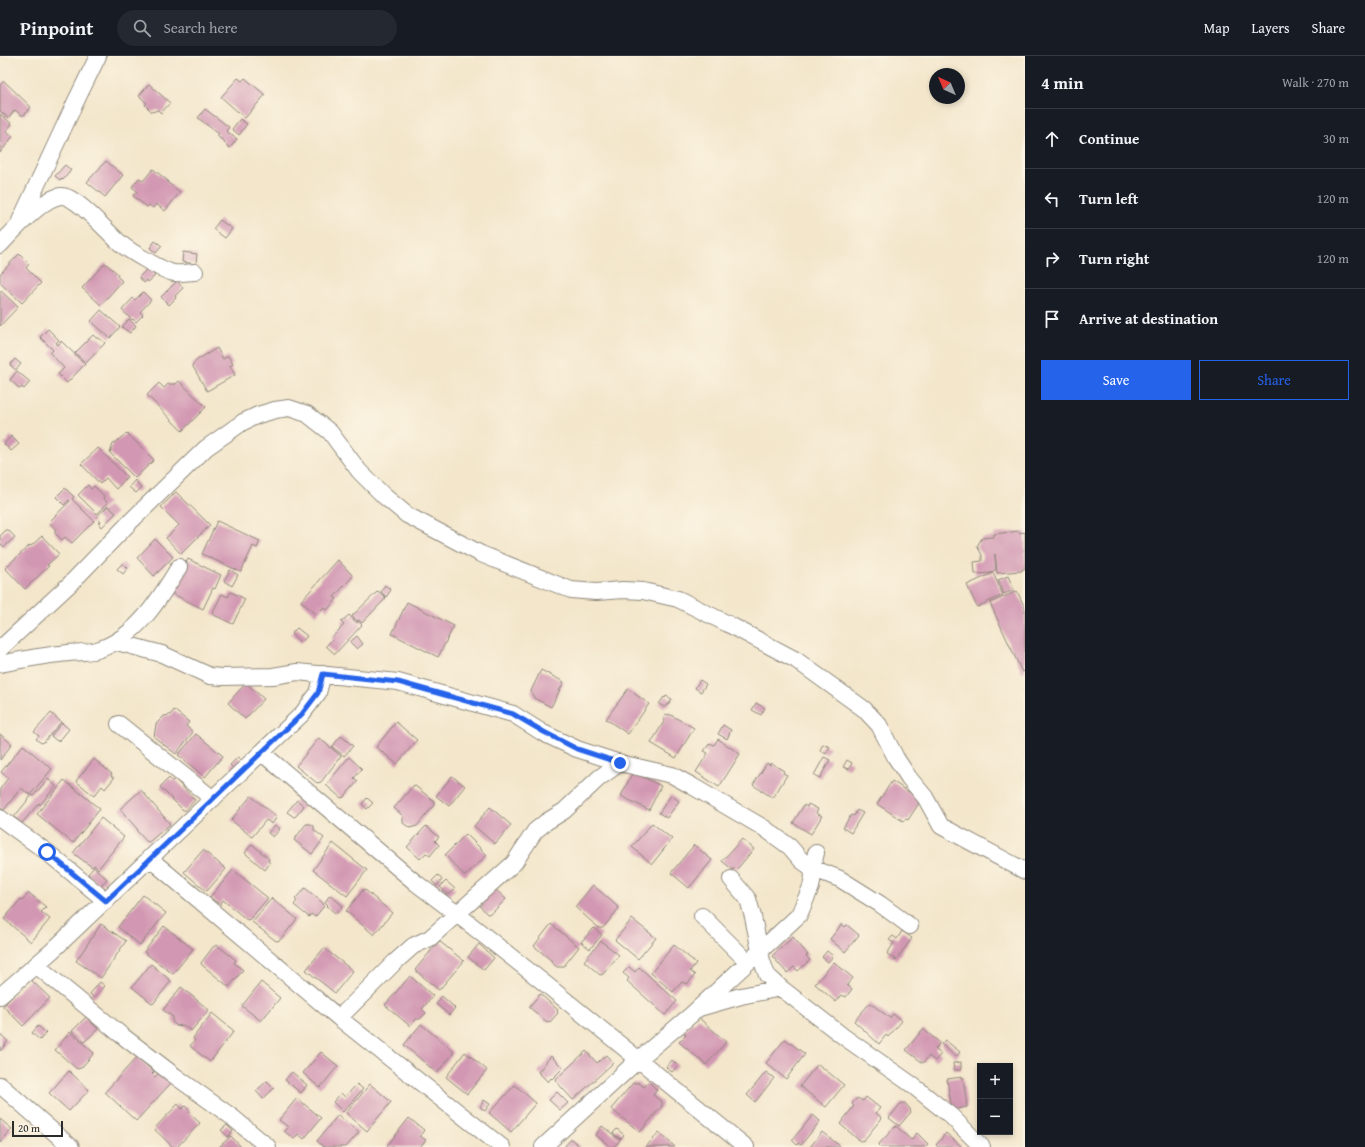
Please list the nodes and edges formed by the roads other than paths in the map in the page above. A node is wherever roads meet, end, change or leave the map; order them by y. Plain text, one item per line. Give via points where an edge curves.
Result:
1 (98, 56) edge
2 (18, 226) junction
3 (0, 245) edge
4 (195, 272) dead end
5 (179, 567) dead end
6 (117, 642) junction
7 (0, 649) edge
8 (0, 664) edge
9 (323, 674) junction
10 (120, 724) dead end
11 (262, 753) junction
12 (620, 763) junction
13 (213, 799) junction
14 (0, 818) edge
15 (149, 858) junction
16 (814, 861) junction
17 (1025, 871) edge
18 (731, 879) dead end
19 (106, 901) junction
20 (458, 914) junction
21 (702, 916) dead end
22 (910, 926) dead end
23 (754, 957) junction
24 (36, 965) junction
25 (781, 988) junction
26 (0, 996) edge
27 (698, 1008) junction
28 (339, 1018) junction
29 (639, 1059) junction
30 (0, 1085) edge
31 (71, 1147) edge
32 (268, 1147) edge
33 (502, 1147) edge
34 (543, 1147) edge
35 (746, 1147) edge
36 (982, 1147) edge

1 - 2 street
2 - 3 street
2 - 4 street via 45,203 62,196 77,203 121,244 147,261 173,273
5 - 6 street via 164,592 129,633
6 - 8 street via 95,650 32,657
6 - 9 street via 162,654 210,676 273,676 297,672
7 - 17 street via 70,584 206,448 248,419 289,408 307,414 330,432 359,471 407,515 481,554 571,590 643,591 678,599 796,660 864,708 879,725 896,758 925,797 941,826
9 - 11 street via 318,693 302,714
9 - 12 street via 398,682 513,714 577,749
10 - 13 street
11 - 13 street
11 - 20 street via 416,883
12 - 16 street via 672,775 764,828 790,847 802,861
12 - 20 street via 599,778 564,811 535,831 514,863
13 - 15 street
14 - 19 street via 47,852
15 - 19 street
15 - 28 street
16 - 22 street
16 - 23 street via 811,887 799,915
18 - 23 street via 748,899 753,917
19 - 24 street
20 - 28 street via 430,938 413,946
20 - 29 street
21 - 23 street
23 - 25 street via 767,975
23 - 27 street
24 - 26 street
24 - 32 street via 120,1034
25 - 27 street
25 - 36 street via 911,1084
27 - 29 street
28 - 33 street
29 - 34 street
29 - 35 street
30 - 31 street

